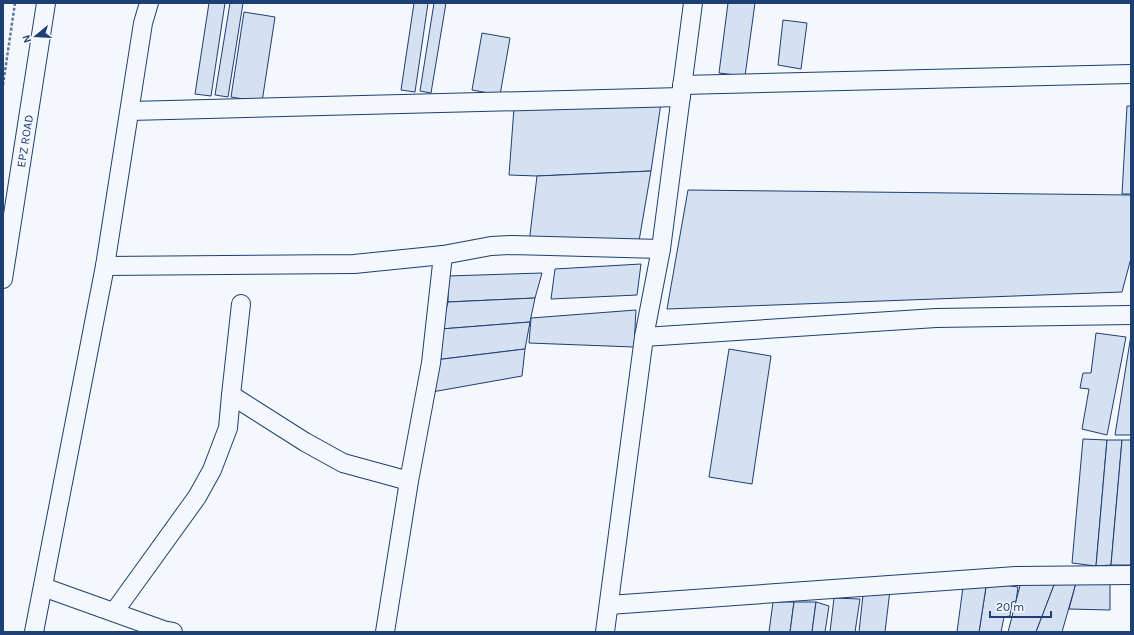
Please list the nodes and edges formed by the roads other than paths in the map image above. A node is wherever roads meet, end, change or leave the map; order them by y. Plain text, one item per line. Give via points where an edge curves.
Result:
1 (46, 3) edge
2 (149, 3) edge
3 (693, 3) edge
4 (1131, 74) edge
5 (681, 91) junction
6 (130, 111) junction
7 (661, 249) junction
8 (443, 255) junction
9 (105, 266) junction
10 (3, 279) edge
11 (241, 304) dead end
12 (1131, 315) edge
13 (644, 337) junction
14 (231, 395) junction
15 (409, 481) junction
16 (1131, 575) edge
17 (43, 587) junction
18 (609, 604) junction
19 (114, 612) junction
20 (34, 632) edge
21 (173, 632) edge
22 (385, 632) edge
23 (605, 632) edge

1 - 10 street, EPZ ROAD
2 - 6 street via 143,23
3 - 5 street
4 - 5 street
5 - 6 street
5 - 7 street
6 - 9 street
7 - 8 street via 512,244
7 - 13 street
8 - 9 street via 354,264
8 - 15 street via 431,363
9 - 17 street
11 - 14 street
12 - 13 street via 936,318
13 - 18 street
14 - 15 street via 343,463
14 - 19 street via 228,428 212,470 197,497
15 - 22 street
16 - 18 street via 1016,576
17 - 19 street
17 - 20 street
18 - 23 street
19 - 21 street

